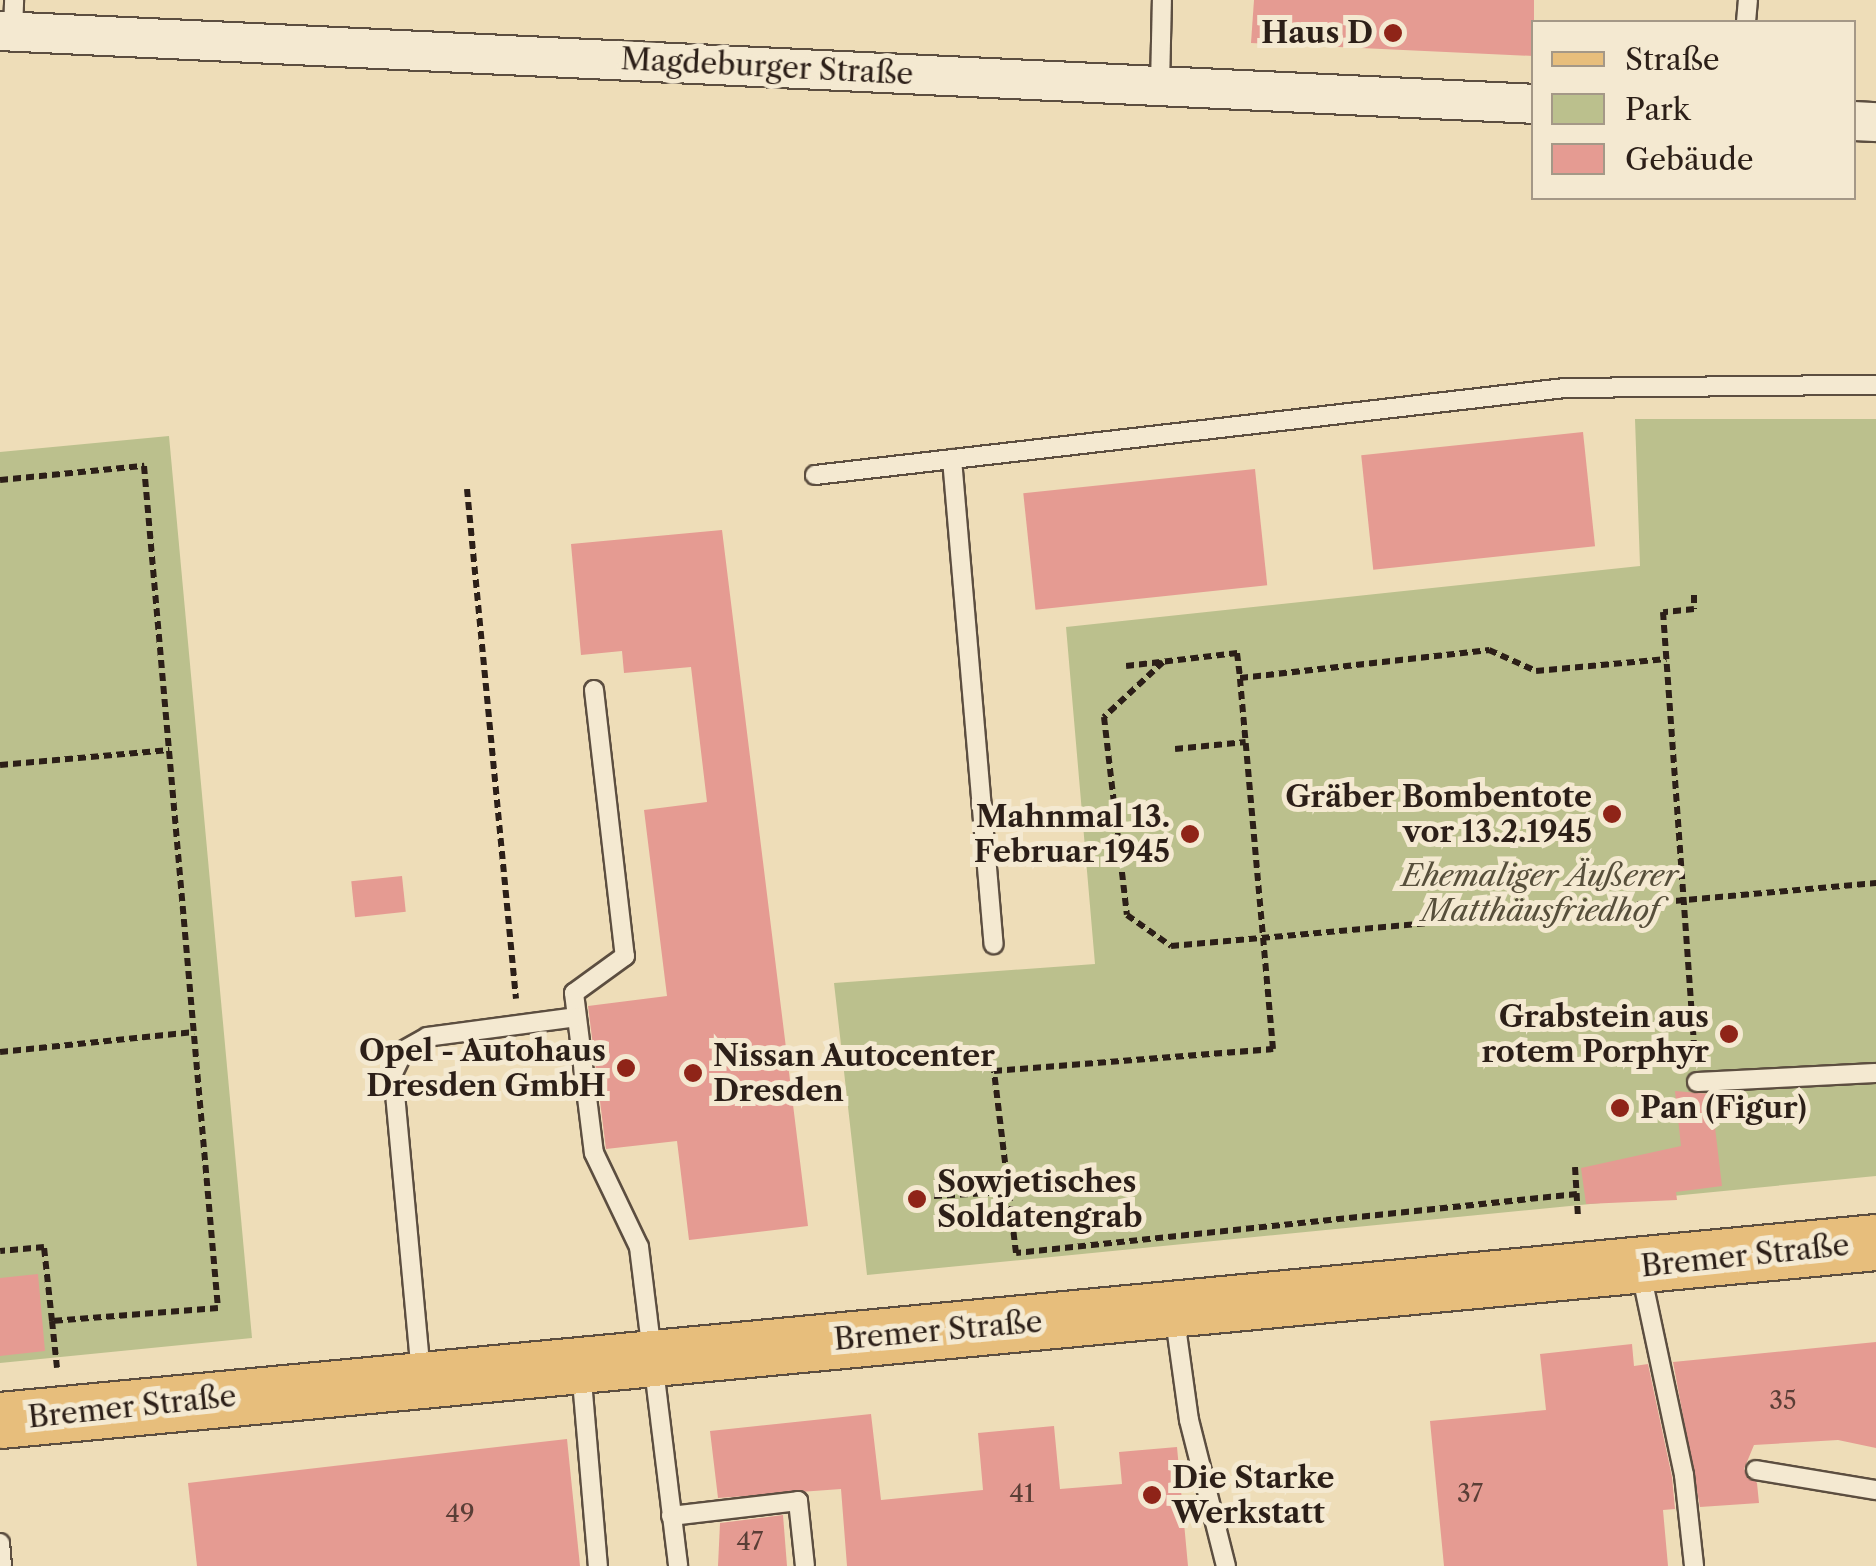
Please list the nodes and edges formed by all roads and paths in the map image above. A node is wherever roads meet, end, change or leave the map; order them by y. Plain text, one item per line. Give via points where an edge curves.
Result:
1 (1162, 0) edge
2 (9, 21) edge
3 (1160, 86) junction
4 (1531, 104) edge
5 (1876, 384) edge
6 (952, 459) junction
7 (815, 475) dead end
8 (0, 480) edge
9 (467, 489) dead end
10 (1694, 595) dead end
11 (1666, 659) junction
12 (1163, 662) junction
13 (1126, 666) dead end
14 (1240, 678) junction
15 (594, 690) dead end
16 (1246, 742) junction
17 (1175, 749) dead end
18 (169, 750) junction
19 (0, 765) edge
20 (1876, 884) edge
21 (1681, 898) junction
22 (1263, 932) junction
23 (994, 944) dead end
24 (576, 1018) junction
25 (518, 1026) junction
26 (194, 1032) junction
27 (0, 1052) edge
28 (1876, 1072) edge
29 (1697, 1082) joint
30 (1575, 1167) dead end
31 (1008, 1192) junction
32 (1577, 1194) junction
33 (934, 1196) dead end
34 (1578, 1218) dead end
35 (1876, 1242) edge
36 (0, 1252) edge
37 (1640, 1267) junction
38 (1173, 1310) junction
39 (52, 1322) junction
40 (651, 1357) junction
41 (580, 1364) junction
42 (57, 1368) dead end
43 (421, 1379) junction
44 (0, 1420) edge
45 (1756, 1470) dead end
46 (1876, 1490) edge
47 (671, 1516) junction
48 (0, 1543) edge
49 (2, 1566) edge
50 (598, 1566) edge
51 (678, 1566) edge
52 (804, 1566) edge
53 (1226, 1566) edge
54 (1694, 1566) edge

1 - 3 lane
2 - 3 street, Magdeburger Straße
3 - 4 street, Magdeburger Straße
5 - 6 lane via 1565,388
6 - 7 lane
6 - 23 lane
8 - 18 path via 144,466
9 - 25 path
10 - 11 path via 1694,609 1663,612
11 - 14 path via 1536,671 1488,650
11 - 21 path
12 - 13 path
12 - 14 path via 1237,653
12 - 22 path via 1104,717 1127,914 1171,946
14 - 16 path
15 - 24 lane via 625,956 574,993
16 - 17 path
16 - 22 path
18 - 19 path
18 - 26 path
20 - 21 path
21 - 22 path
21 - 29 path
22 - 31 path via 1273,1048 994,1071
24 - 25 lane
24 - 40 lane via 594,1152 639,1247
25 - 43 lane via 427,1037 404,1050 393,1073
26 - 27 path
26 - 39 path via 218,1308
28 - 29 lane
30 - 32 path
31 - 32 path via 1016,1253
31 - 33 path
32 - 34 path
35 - 37 main road, Bremer Straße
36 - 39 path via 44,1247
37 - 38 main road, Bremer Straße
37 - 54 lane via 1691,1474
38 - 40 main road, Bremer Straße
38 - 53 lane via 1189,1420
39 - 42 path
40 - 41 main road, Bremer Straße
40 - 47 lane
41 - 43 main road, Bremer Straße
41 - 50 lane
43 - 44 main road, Bremer Straße
45 - 46 lane
47 - 51 lane
47 - 52 lane via 798,1502
48 - 49 lane

